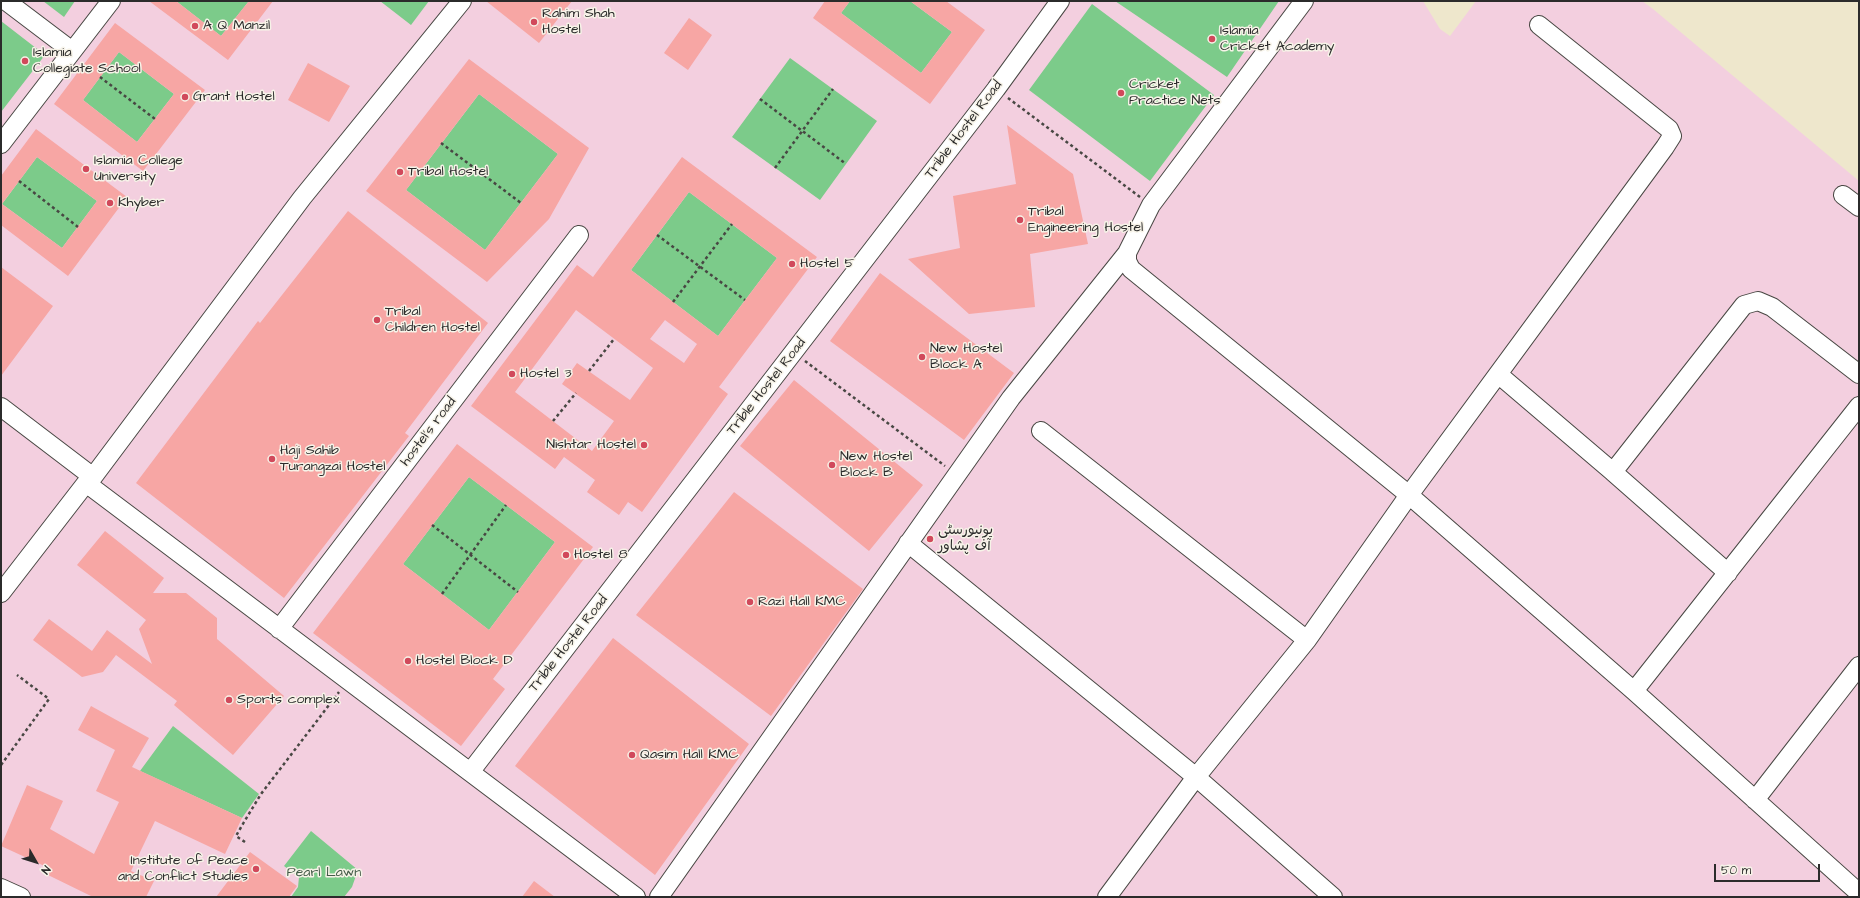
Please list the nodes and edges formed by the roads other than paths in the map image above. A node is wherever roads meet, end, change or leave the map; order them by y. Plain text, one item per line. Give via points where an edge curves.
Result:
1 (6, 1) edge
2 (110, 1) edge
3 (462, 1) edge
4 (1060, 1) edge
5 (1304, 1) edge
6 (1539, 25) dead end
7 (72, 51) junction
8 (1, 144) edge
9 (1843, 195) dead end
10 (1859, 207) edge
11 (579, 234) dead end
12 (1127, 253) junction
13 (1498, 374) junction
14 (1859, 374) edge
15 (1859, 406) edge
16 (1, 407) edge
17 (1040, 431) dead end
18 (1613, 472) junction
19 (90, 480) junction
20 (1409, 495) junction
21 (908, 543) junction
22 (1728, 573) junction
23 (1, 593) edge
24 (279, 629) junction
25 (1307, 640) junction
26 (1859, 666) edge
27 (1634, 691) junction
28 (471, 771) junction
29 (1196, 777) junction
30 (1754, 800) junction
31 (1, 888) edge
32 (1859, 892) edge
33 (20, 897) edge
34 (636, 897) edge
35 (659, 897) edge
36 (1107, 897) edge
37 (1333, 897) edge

1 - 7 street
2 - 7 street
3 - 19 street via 302,198
4 - 28 street, Trible Hostel Road via 996,89
5 - 12 street via 1151,205
6 - 13 street via 1669,129 1672,136
7 - 8 street
9 - 10 street
11 - 24 street, hostel's road
12 - 20 street via 1131,269
12 - 21 street via 1011,398
13 - 18 street
13 - 20 street
14 - 18 street via 1772,307 1758,301 1744,304
15 - 22 street
16 - 19 street
17 - 25 street
18 - 22 street
19 - 23 street
19 - 24 street
20 - 25 street
20 - 27 street
21 - 29 street
21 - 35 street
22 - 27 street
24 - 28 street
25 - 29 street
26 - 30 street
27 - 30 street
28 - 34 street
29 - 36 street
29 - 37 street
30 - 32 street
31 - 33 street

